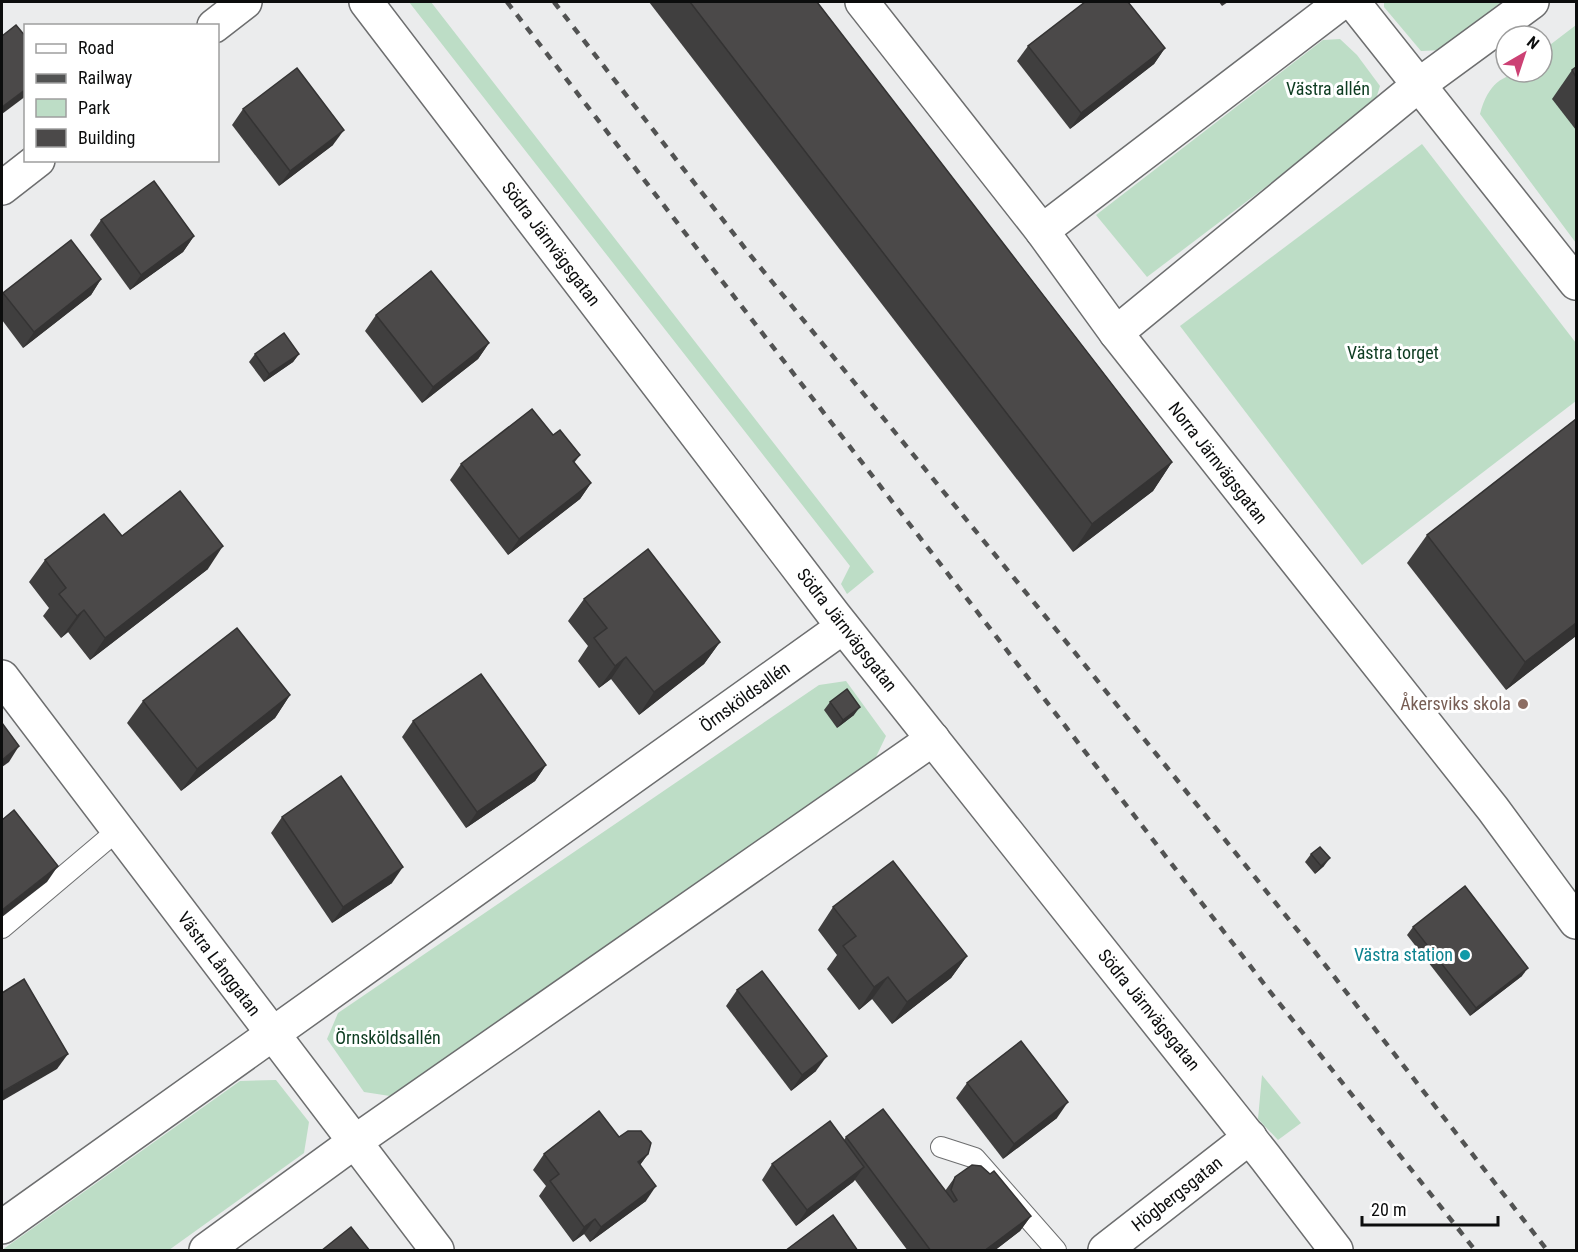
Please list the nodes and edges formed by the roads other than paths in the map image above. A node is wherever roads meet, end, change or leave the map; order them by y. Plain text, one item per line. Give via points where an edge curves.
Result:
1 (245, 2) edge
2 (366, 2) edge
3 (862, 2) edge
4 (1342, 2) edge
5 (1353, 2) edge
6 (1532, 2) edge
7 (217, 24) edge
8 (1420, 84) junction
9 (35, 162) edge
10 (2, 188) edge
11 (1042, 231) junction
12 (1576, 283) edge
13 (1116, 333) junction
14 (843, 627) junction
15 (2, 677) edge
16 (933, 739) junction
17 (118, 830) junction
18 (1576, 922) edge
19 (2, 928) edge
20 (273, 1035) junction
21 (1250, 1137) junction
22 (353, 1143) junction
23 (941, 1148) dead end
24 (2, 1227) edge
25 (206, 1251) edge
26 (437, 1251) edge
27 (1056, 1251) edge
28 (1105, 1251) edge
29 (1336, 1251) edge

1 - 7 street
2 - 14 street, Södra Järnvägsgatan
3 - 11 street, Norra Järnvägsgatan
4 - 11 street
5 - 8 street
6 - 8 street
8 - 12 street
8 - 13 street
9 - 10 street
11 - 13 street, Norra Järnvägsgatan
13 - 18 street, Norra Järnvägsgatan via 1493,809
14 - 16 street, Södra Järnvägsgatan
14 - 20 street, Örnsköldsallén
15 - 17 street, Västra Långgatan
16 - 21 street, Södra Järnvägsgatan
16 - 22 street
17 - 19 lane
17 - 20 street, Västra Långgatan
20 - 22 street, Västra Långgatan
20 - 24 street, Örnsköldsallén
21 - 28 street, Högbergsgatan
21 - 29 street, Södra Järnvägsgatan
22 - 25 street
22 - 26 street, Västra Långgatan
23 - 27 lane via 975,1158

